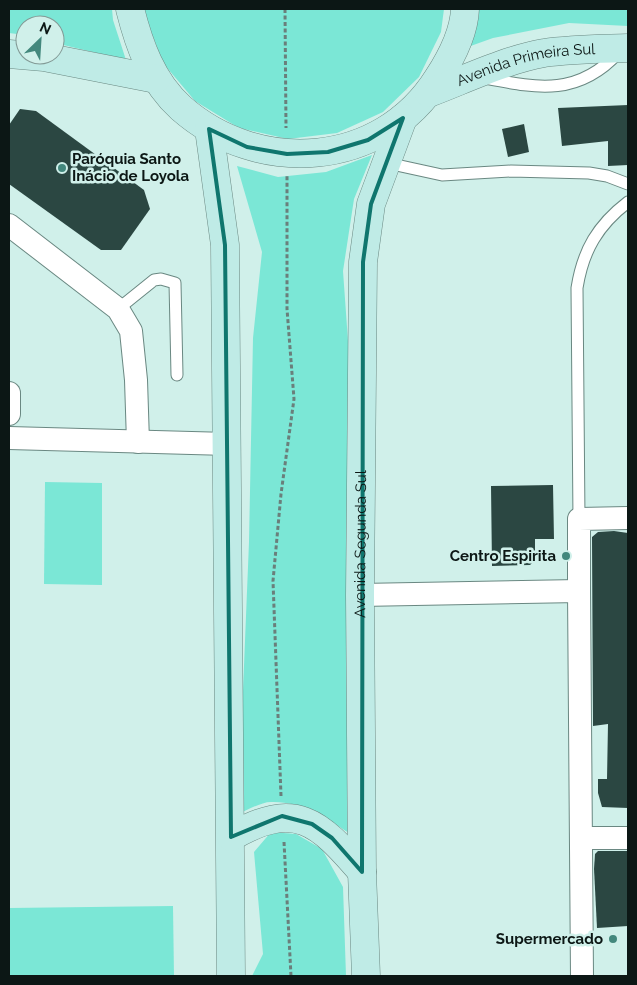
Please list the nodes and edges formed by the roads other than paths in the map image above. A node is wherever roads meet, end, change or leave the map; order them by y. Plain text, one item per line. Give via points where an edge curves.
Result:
1 (130, 9) edge
2 (465, 9) edge
3 (625, 48) edge
4 (9, 54) edge
5 (156, 79) junction
6 (429, 93) junction
7 (403, 118) junction
8 (209, 129) junction
9 (387, 163) junction
10 (628, 184) edge
11 (628, 202) edge
12 (9, 225) edge
13 (118, 309) junction
14 (177, 375) dead end
15 (9, 393) edge
16 (9, 414) edge
17 (9, 438) edge
18 (138, 442) junction
19 (228, 444) junction
20 (628, 518) edge
21 (579, 519) junction
22 (579, 591) junction
23 (360, 595) junction
24 (231, 837) junction
25 (582, 838) junction
26 (628, 838) edge
27 (362, 872) junction
28 (231, 976) edge
29 (366, 976) edge
30 (582, 976) edge

1 - 5 main road via 138,43
2 - 6 main road via 452,56
3 - 6 main road, Avenida Primeira Sul via 543,54
4 - 5 main road
5 - 8 main road via 180,107
6 - 7 main road
7 - 8 main road via 360,142 328,152 287,154 246,147
7 - 9 main road, Avenida Segunda Sul
8 - 19 main road via 225,245
9 - 10 lane via 442,175 511,171 589,173
9 - 23 main road, Avenida Segunda Sul via 372,204 362,262
11 - 21 lane via 600,227 588,245 580,268 577,288
12 - 13 street
13 - 14 lane via 154,280 175,283
13 - 18 street via 131,331
15 - 16 street
17 - 18 street
18 - 19 street
19 - 24 main road
20 - 21 street
21 - 22 street
22 - 23 street
22 - 25 street
23 - 27 main road, Avenida Segunda Sul
24 - 27 main road via 249,826 282,816 312,824 332,838
24 - 28 main road
25 - 26 street
25 - 30 street
27 - 29 main road, Avenida Segunda Sul

